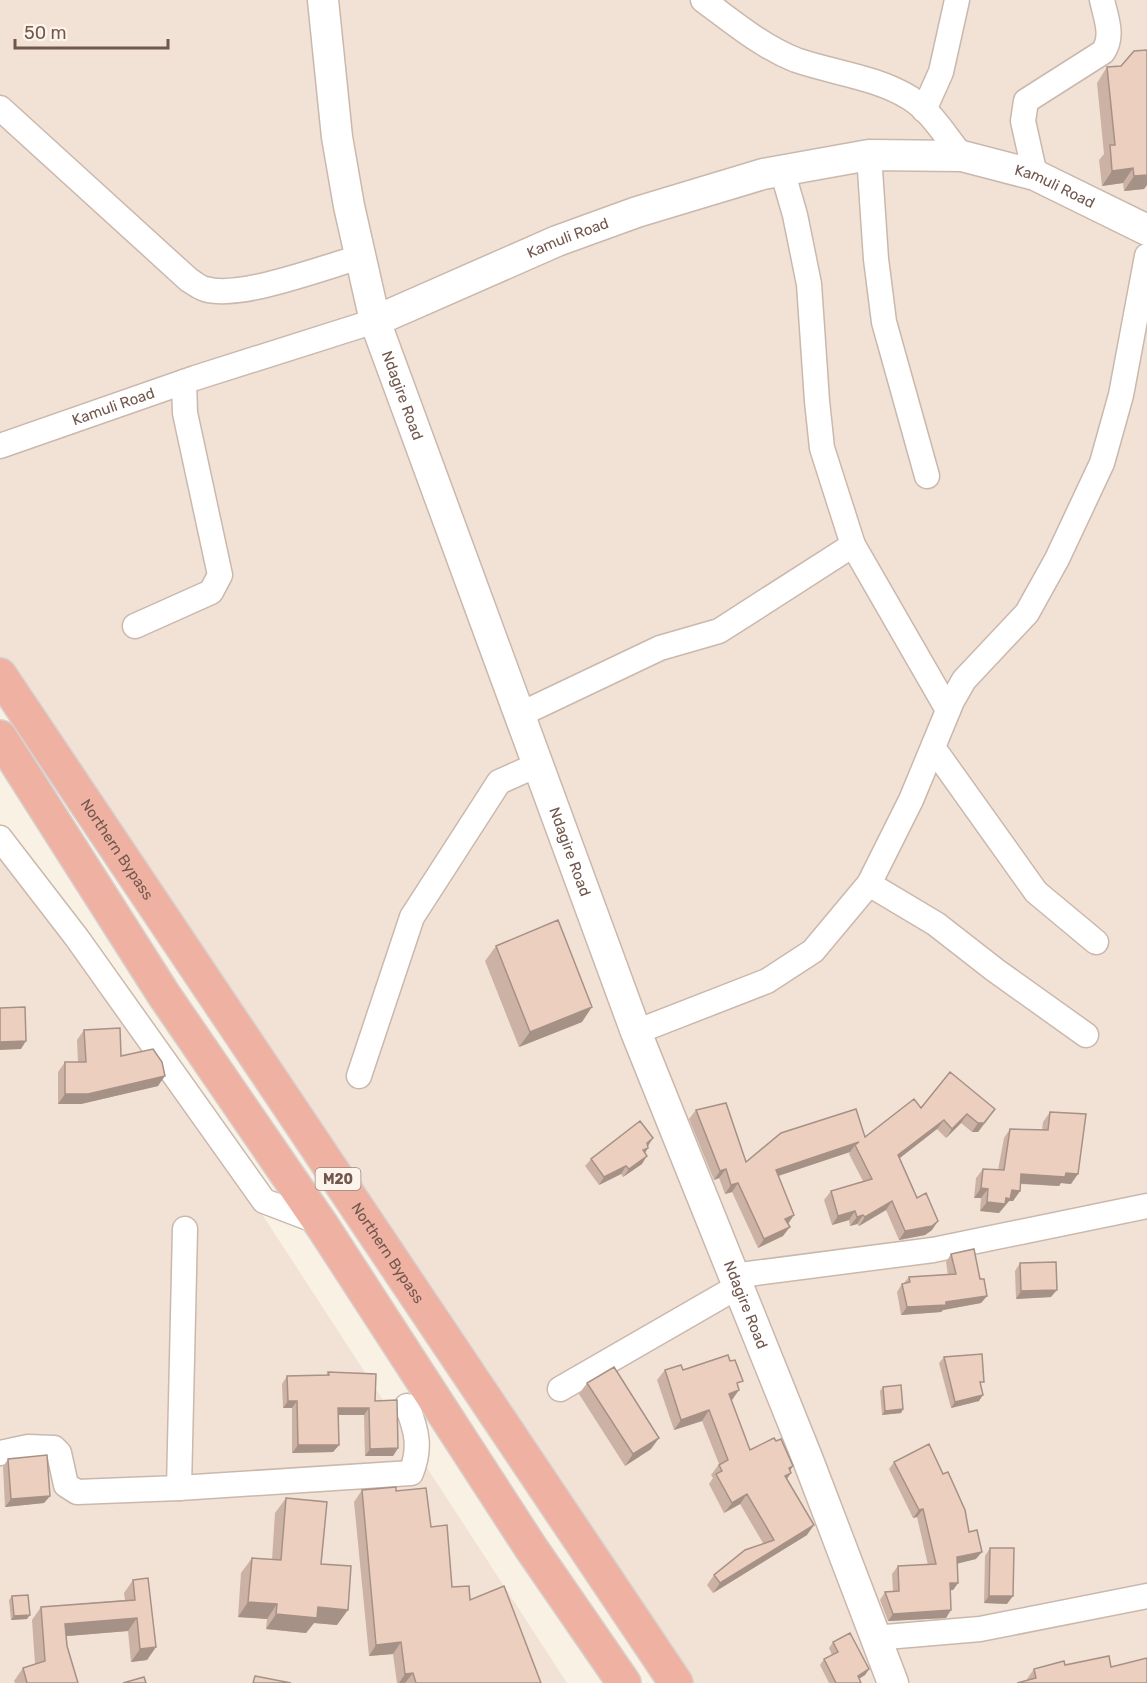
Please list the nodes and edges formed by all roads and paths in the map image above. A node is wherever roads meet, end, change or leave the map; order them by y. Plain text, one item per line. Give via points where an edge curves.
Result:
1 (323, 0) edge
2 (704, 0) edge
3 (957, 0) edge
4 (1102, 0) edge
5 (0, 108) edge
6 (924, 110) junction
7 (869, 155) junction
8 (962, 156) junction
9 (782, 170) junction
10 (1035, 175) junction
11 (1147, 230) edge
12 (1147, 256) edge
13 (361, 257) junction
14 (375, 321) junction
15 (184, 382) junction
16 (0, 446) edge
17 (927, 476) dead end
18 (853, 545) junction
19 (135, 626) dead end
20 (0, 675) edge
21 (948, 710) junction
22 (519, 715) junction
23 (0, 737) edge
24 (934, 749) junction
25 (537, 765) junction
26 (0, 838) edge
27 (869, 884) junction
28 (1096, 942) dead end
29 (636, 1032) junction
30 (1086, 1035) dead end
31 (359, 1076) dead end
32 (1147, 1206) edge
33 (320, 1222) junction
34 (185, 1229) dead end
35 (735, 1282) junction
36 (561, 1389) dead end
37 (407, 1406) dead end
38 (0, 1453) edge
39 (179, 1488) junction
40 (1147, 1596) edge
41 (874, 1638) junction
42 (624, 1683) edge
43 (676, 1683) edge
44 (893, 1683) edge

1 - 13 street, Ndagire Road via 337,137
2 - 6 street via 765,45 797,60 892,89
3 - 6 street via 941,72
4 - 10 street via 1110,33 1103,52 1026,101 1023,121
5 - 13 street via 189,280 204,289 244,290
6 - 8 street
7 - 8 street, Kamuli Road
7 - 9 street, Kamuli Road
7 - 17 street via 884,322
8 - 10 street, Kamuli Road
9 - 14 street, Kamuli Road via 557,241
9 - 18 street via 809,284 822,448
10 - 11 street, Kamuli Road
12 - 21 street via 1123,385 1102,463 1027,613 964,680
13 - 14 street, Ndagire Road
14 - 15 street, Kamuli Road
14 - 22 street, Ndagire Road
15 - 16 street, Kamuli Road
15 - 19 street via 185,413 220,575 211,592
18 - 21 street
18 - 22 street via 719,631 660,648
20 - 43 highway, Northern Bypass / M20
21 - 24 street
22 - 25 street, Ndagire Road
23 - 33 highway, M20 via 164,995
24 - 27 street
24 - 28 street via 1036,892
25 - 29 street, Ndagire Road
25 - 31 street via 500,782 412,917
26 - 33 street via 77,938 264,1201
27 - 29 street via 813,951 767,981
27 - 30 street via 936,924
29 - 35 street, Ndagire Road
32 - 35 street via 933,1250
33 - 42 highway, M20 via 531,1548
34 - 39 street
35 - 36 street
35 - 41 street, Ndagire Road via 808,1460
37 - 39 street via 418,1455 411,1473
38 - 39 street via 54,1448 59,1453 66,1485 77,1492
40 - 41 street via 980,1629
41 - 44 street, Ndagire Road

